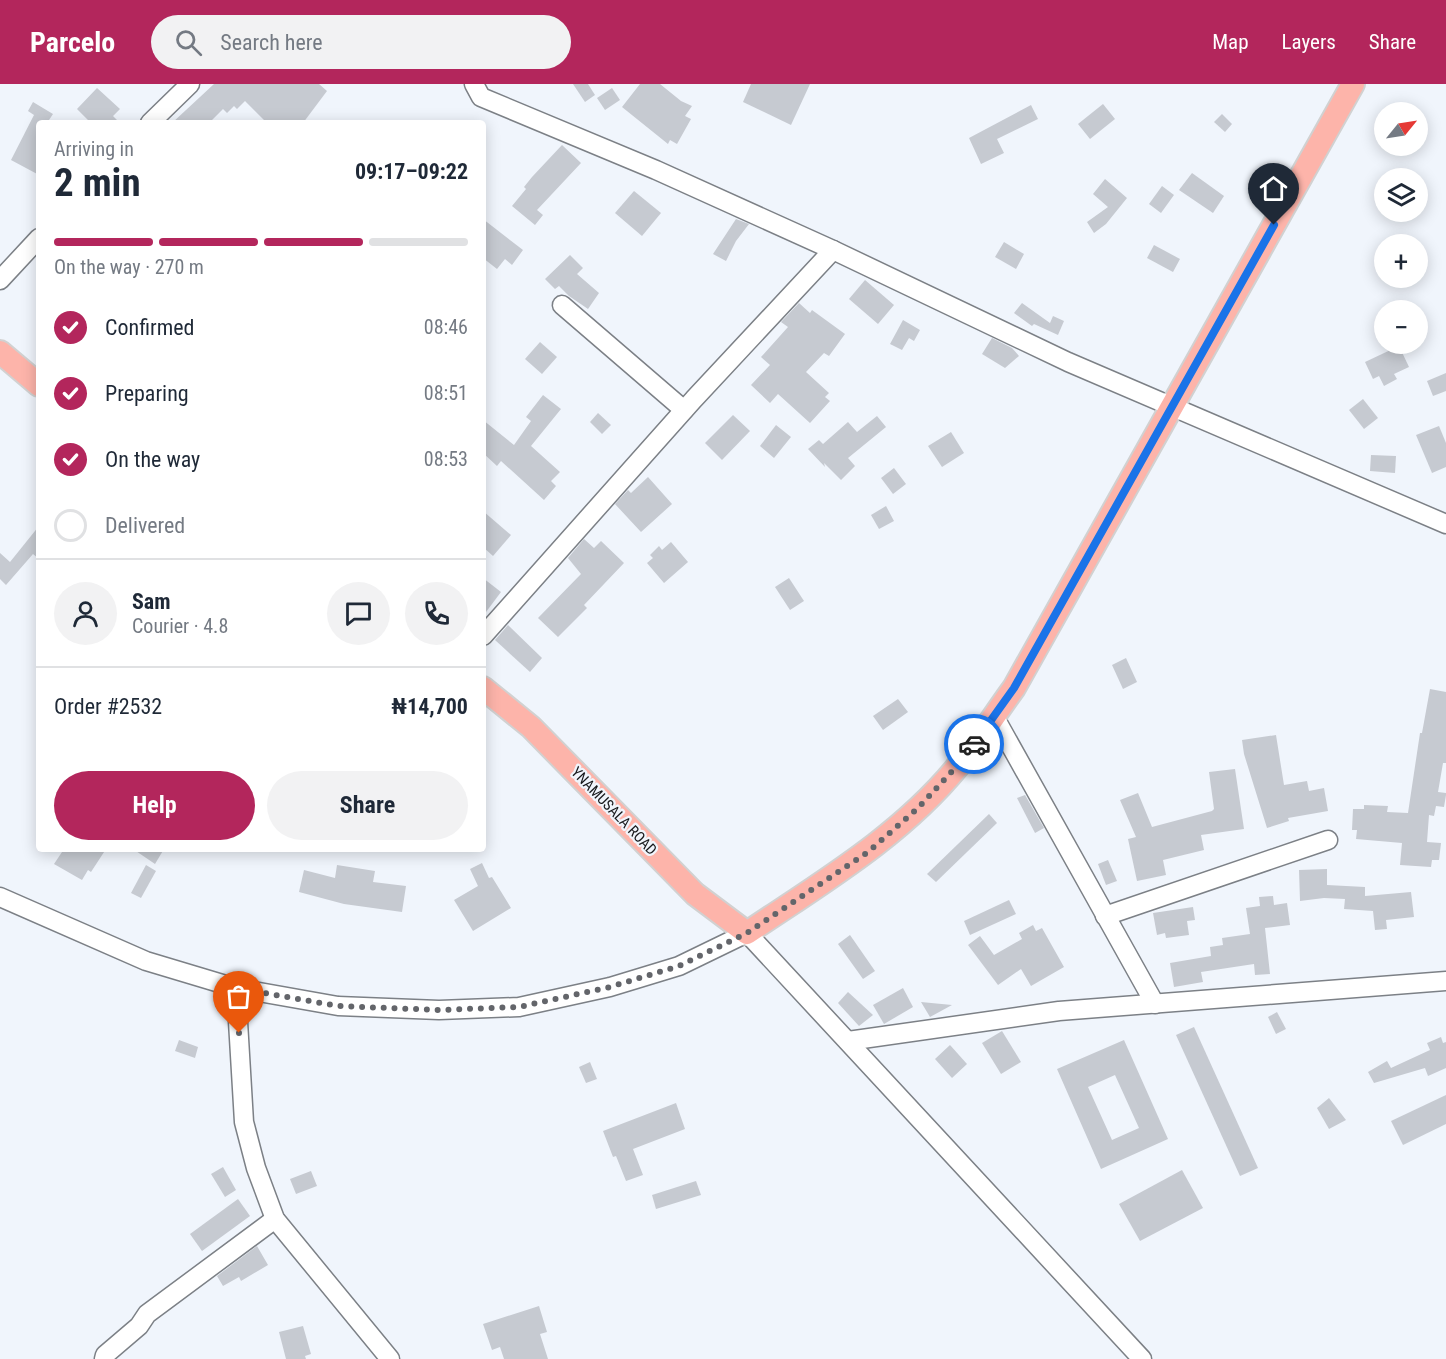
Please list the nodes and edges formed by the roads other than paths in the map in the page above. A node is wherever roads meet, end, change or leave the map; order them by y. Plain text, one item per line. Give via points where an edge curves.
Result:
1 (190, 84) edge
2 (474, 84) edge
3 (1353, 84) edge
4 (153, 120) edge
5 (36, 241) edge
6 (833, 250) junction
7 (0, 280) edge
8 (562, 305) dead end
9 (3, 361) edge
10 (36, 383) edge
11 (1172, 406) junction
12 (684, 410) junction
13 (1446, 524) edge
14 (486, 633) edge
15 (486, 690) edge
16 (994, 717) junction
17 (1328, 840) dead end
18 (0, 897) edge
19 (1106, 916) junction
20 (747, 933) junction
21 (1446, 981) edge
22 (236, 988) junction
23 (1155, 1004) junction
24 (848, 1041) junction
25 (275, 1219) junction
26 (104, 1359) edge
27 (390, 1359) edge
28 (1142, 1359) edge

1 - 4 street
2 - 6 street via 481,97
3 - 11 main road
5 - 7 street
6 - 11 street via 1068,362
6 - 12 street
8 - 12 street
9 - 10 main road
11 - 13 street
11 - 16 main road
12 - 14 street
15 - 20 main road, YNAMUSALA ROAD via 531,727 695,894
16 - 19 street
16 - 20 main road via 957,766 868,852
17 - 19 street
18 - 22 street via 146,961
19 - 23 street
20 - 22 street via 679,966 610,987 519,1007 439,1010 338,1006
20 - 24 street
21 - 23 street
22 - 25 street via 244,1122
23 - 24 street via 1059,1011
24 - 28 street
25 - 26 street via 147,1314
25 - 27 street

